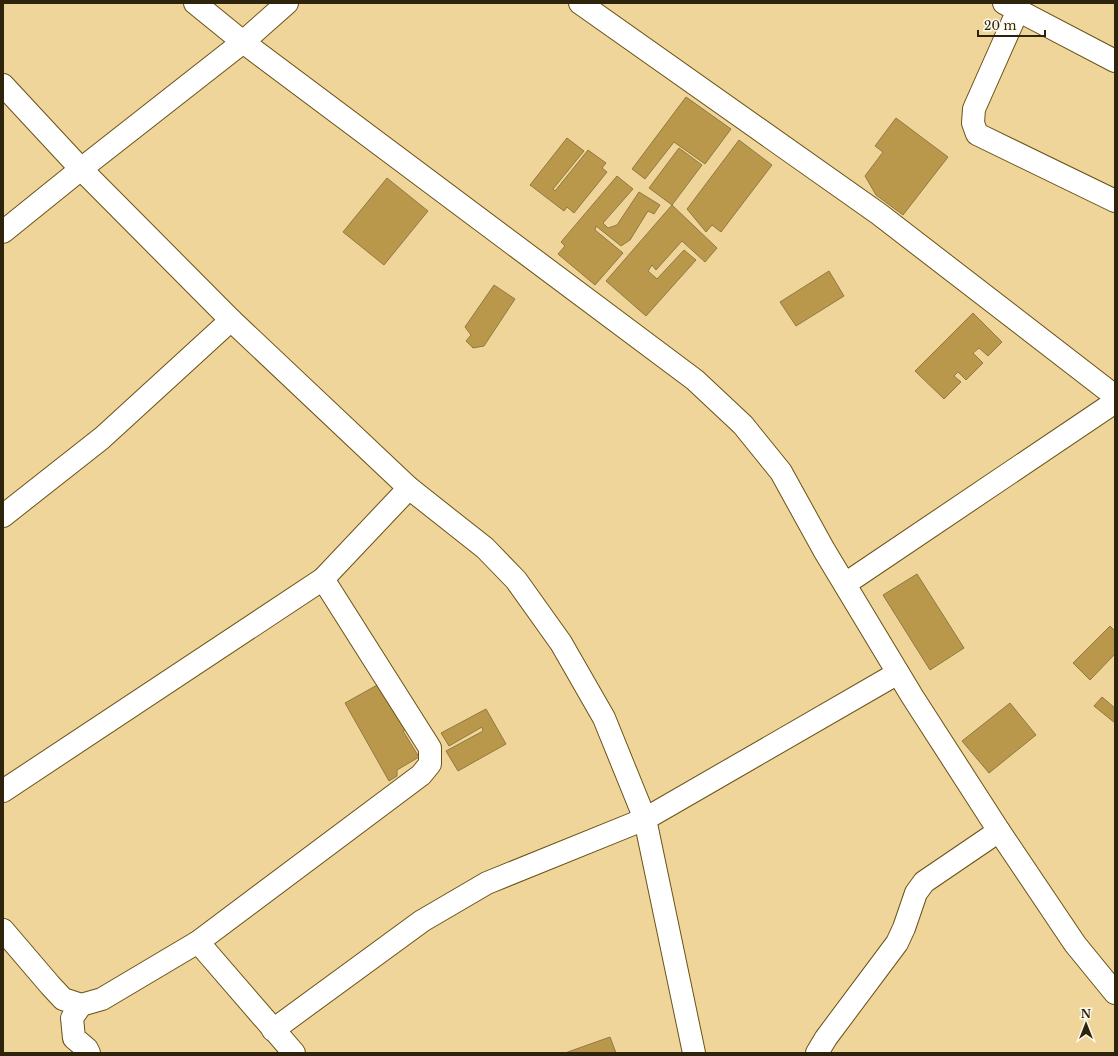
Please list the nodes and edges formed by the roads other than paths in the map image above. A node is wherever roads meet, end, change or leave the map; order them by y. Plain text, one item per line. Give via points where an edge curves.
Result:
1 (195, 3) edge
2 (287, 3) edge
3 (580, 3) edge
4 (1011, 7) edge
5 (243, 42) junction
6 (1115, 61) edge
7 (3, 85) edge
8 (81, 169) junction
9 (1115, 201) edge
10 (3, 232) edge
11 (231, 320) junction
12 (1115, 396) edge
13 (1115, 402) edge
14 (409, 488) junction
15 (3, 516) edge
16 (323, 579) junction
17 (845, 584) junction
18 (898, 673) junction
19 (3, 791) edge
20 (645, 819) junction
21 (999, 831) junction
22 (3, 930) edge
23 (198, 942) junction
24 (1115, 993) edge
25 (82, 1005) junction
26 (273, 1030) junction
27 (89, 1053) edge
28 (294, 1053) edge
29 (694, 1053) edge
30 (817, 1053) edge

1 - 5 street
2 - 5 street
3 - 12 street via 879,214
4 - 6 street
4 - 9 street via 974,109 973,124 977,134
5 - 8 street
5 - 17 street via 695,380 743,425 781,472
7 - 8 street
8 - 10 street
8 - 11 street
11 - 14 street
11 - 15 street via 102,438
13 - 17 street
14 - 16 street
14 - 20 street via 485,548 516,580 561,643 604,718
16 - 19 street
16 - 23 street via 430,748 430,764 421,775
17 - 18 street
18 - 20 street
18 - 21 street
20 - 26 street via 487,883 422,921
20 - 29 street
21 - 24 street via 1075,944
21 - 30 street via 924,882 916,893 897,943
22 - 25 street via 63,999
23 - 25 street via 102,999
23 - 26 street
25 - 27 street via 72,1018 74,1038
26 - 28 street

